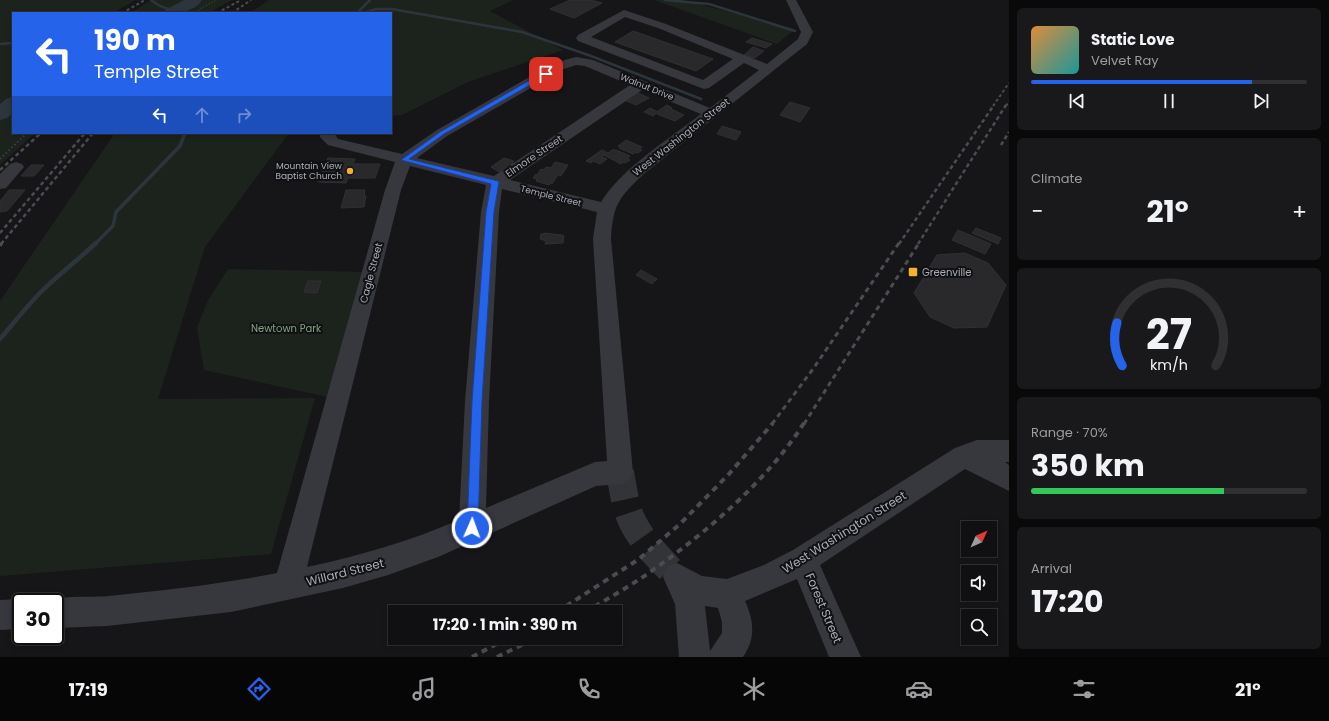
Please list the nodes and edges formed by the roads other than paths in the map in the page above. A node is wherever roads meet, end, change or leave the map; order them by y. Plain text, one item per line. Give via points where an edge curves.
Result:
1 (791, 0) edge
2 (742, 59) junction
3 (770, 69) junction
4 (641, 84) junction
5 (711, 113) junction
6 (370, 135) dead end
7 (330, 137) edge
8 (359, 148) junction
9 (404, 160) junction
10 (16, 167) dead end
11 (495, 182) junction
12 (0, 184) edge
13 (606, 209) junction
14 (1009, 452) edge
15 (964, 456) junction
16 (620, 472) joint
17 (1009, 479) edge
18 (472, 528) junction
19 (803, 560) junction
20 (288, 585) junction
21 (727, 594) junction
22 (64, 613) edge
23 (12, 614) edge
24 (0, 615) edge
25 (695, 657) edge
26 (723, 657) edge
27 (845, 657) edge

1 - 3 street, West Washington Street via 807,32 803,41 794,50
2 - 2 street via 662,26 624,14 582,38 704,84
2 - 3 street
3 - 5 street, West Washington Street
4 - 5 street, Walnut Drive
4 - 9 street, Walnut Drive via 582,62 570,62 442,133
4 - 11 street, Elmore Street
5 - 13 street, West Washington Street via 639,170 624,184
6 - 8 street
7 - 8 street, Temple Street
8 - 9 street, Temple Street
9 - 11 street, Temple Street
9 - 20 street, Cagle Street via 393,190
10 - 12 street
11 - 13 street, Temple Street
11 - 18 street, Elmore Street via 490,212 477,401
13 - 16 street, West Washington Street via 602,239
14 - 15 street, West Washington Street via 977,451
15 - 17 street
15 - 19 street, West Washington Street
16 - 18 street, Willard Street via 596,474
18 - 20 street, Willard Street via 388,561 343,574
19 - 21 street, West Washington Street
19 - 27 street, Forest Street
20 - 22 street, Willard Street via 231,597 108,611
21 - 25 street, West Washington Street via 696,589 677,577 690,602
21 - 26 street via 738,626 736,639
23 - 24 street

